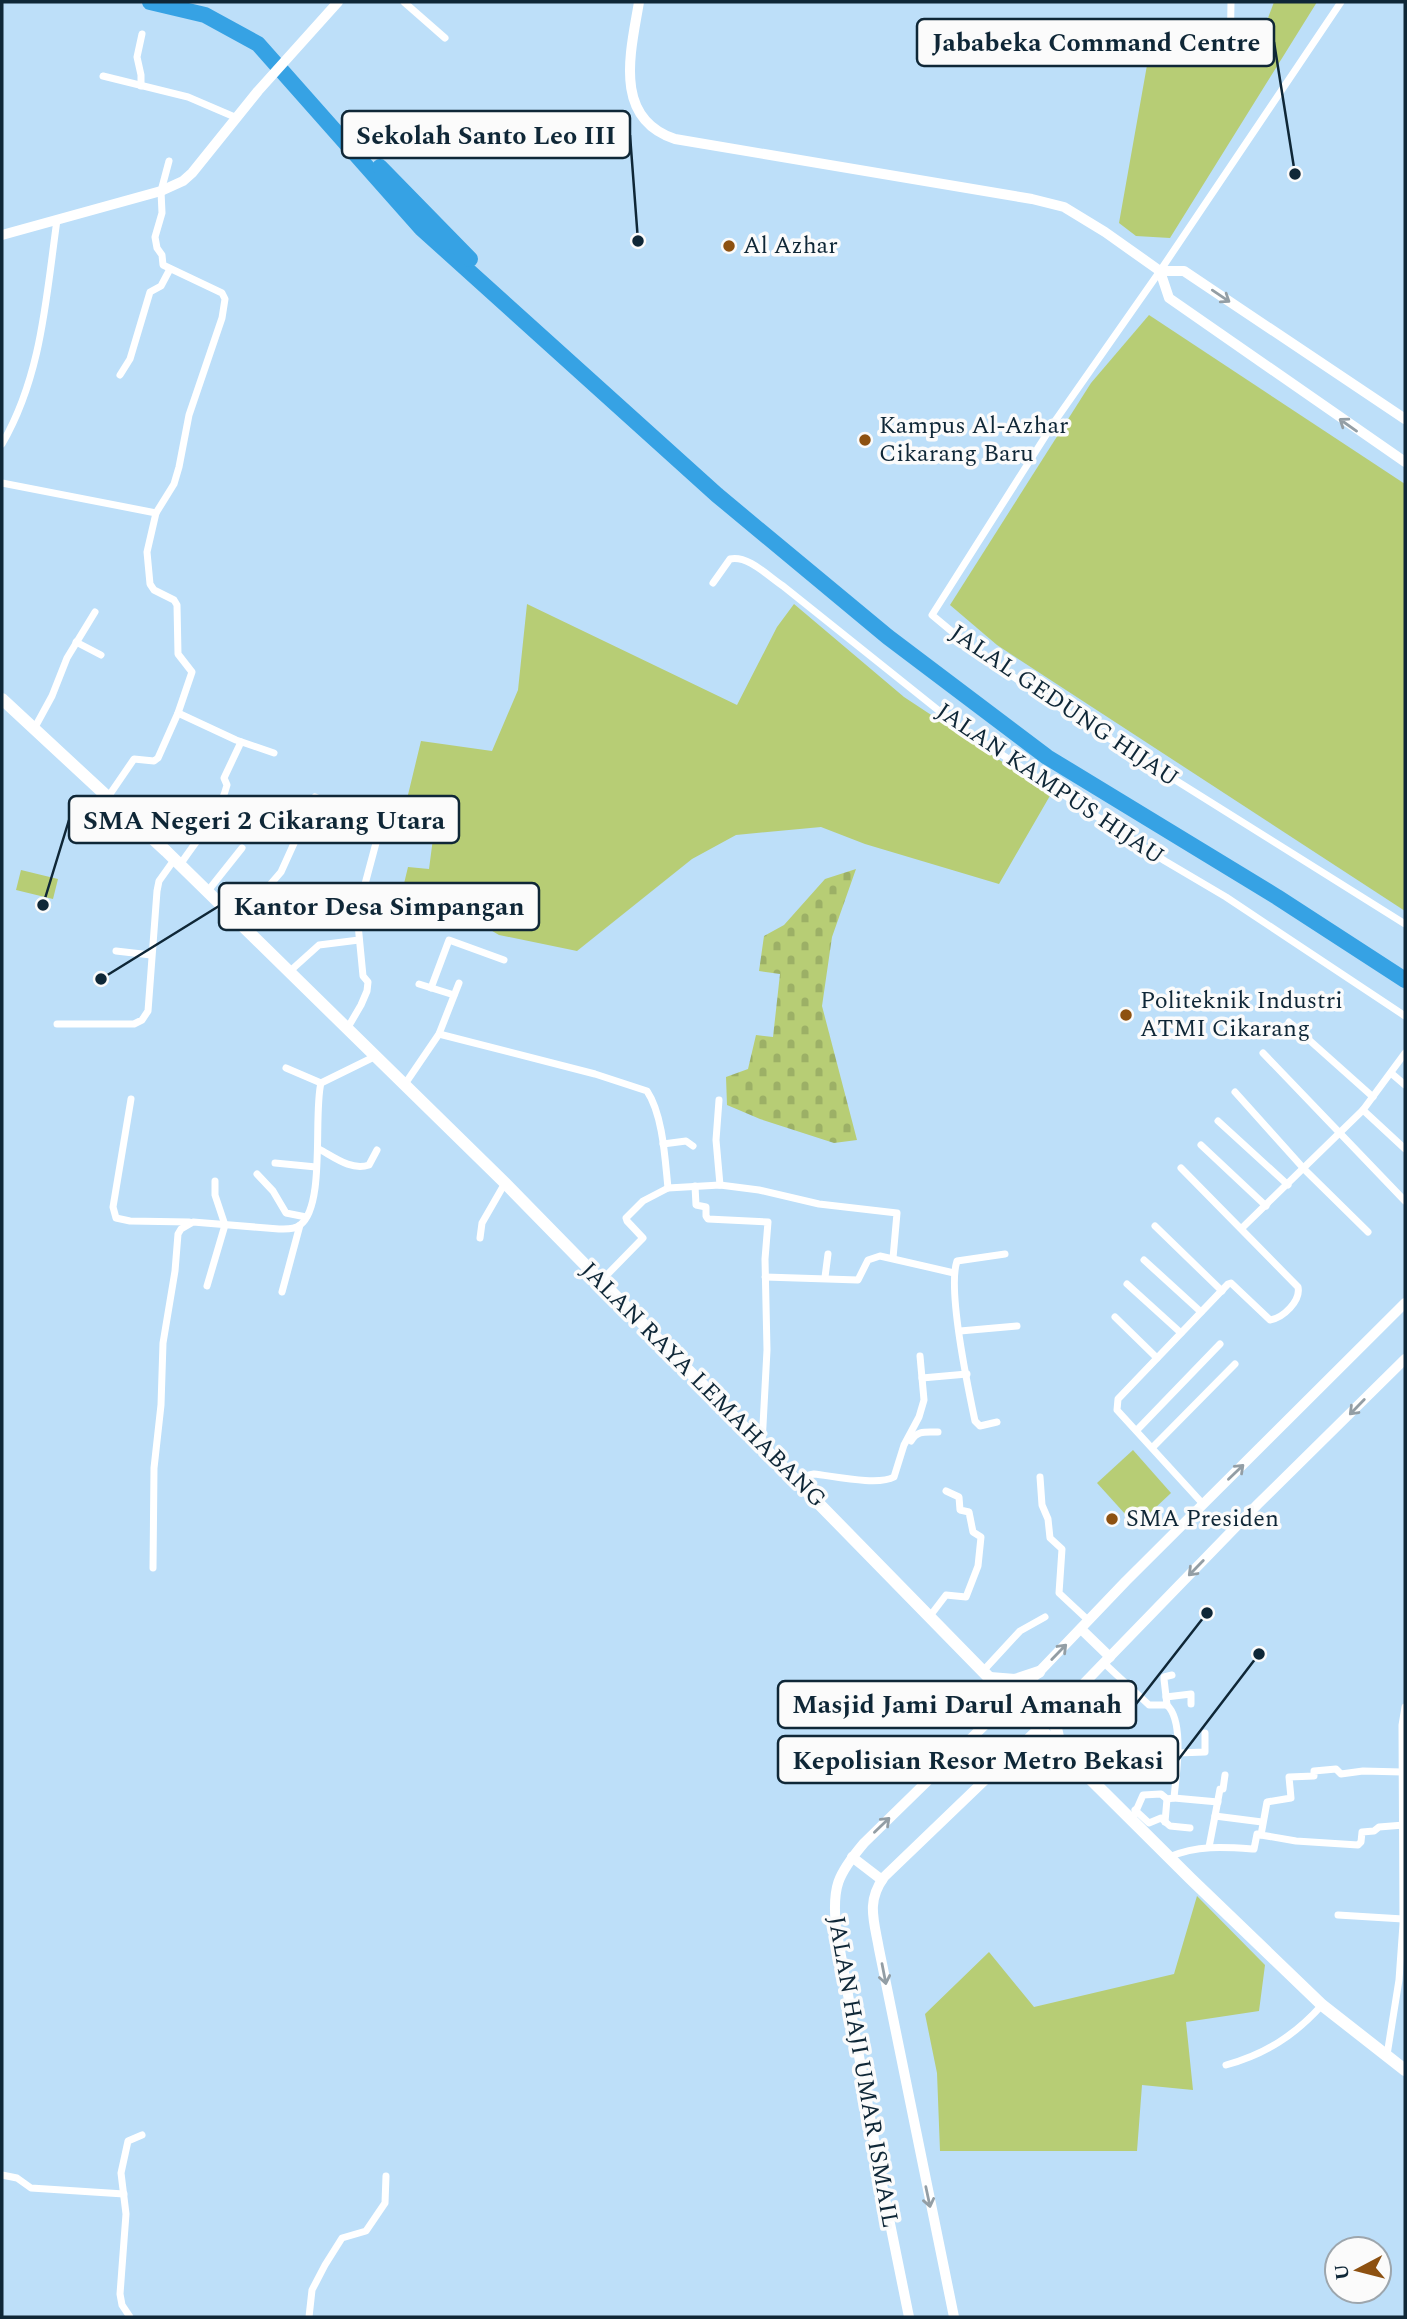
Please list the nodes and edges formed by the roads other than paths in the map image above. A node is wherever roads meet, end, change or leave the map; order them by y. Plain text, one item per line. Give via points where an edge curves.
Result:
1 (338, 2) edge
2 (404, 2) edge
3 (639, 2) edge
4 (1231, 2) edge
5 (1341, 2) edge
6 (142, 34) dead end
7 (445, 38) dead end
8 (1230, 61) dead end
9 (103, 76) dead end
10 (141, 86) junction
11 (237, 118) junction
12 (169, 162) dead end
13 (161, 191) junction
14 (57, 220) junction
15 (2, 235) edge
16 (170, 269) junction
17 (1160, 271) junction
18 (120, 375) dead end
19 (1405, 419) edge
20 (2, 444) edge
21 (1405, 462) edge
22 (2, 482) edge
23 (156, 513) junction
24 (713, 583) dead end
25 (95, 612) dead end
26 (76, 642) junction
27 (101, 655) dead end
28 (2, 699) edge
29 (178, 713) junction
30 (34, 729) junction
31 (241, 742) junction
32 (274, 753) dead end
33 (108, 797) junction
34 (242, 848) dead end
35 (177, 862) junction
36 (207, 892) junction
37 (238, 922) junction
38 (1405, 923) edge
39 (359, 940) junction
40 (116, 951) dead end
41 (150, 954) junction
42 (504, 960) dead end
43 (289, 972) junction
44 (459, 983) dead end
45 (419, 984) dead end
46 (431, 988) junction
47 (454, 995) junction
48 (1405, 1016) edge
49 (1289, 1022) dead end
50 (57, 1024) dead end
51 (347, 1028) junction
52 (439, 1034) junction
53 (1405, 1053) edge
54 (1263, 1054) dead end
55 (376, 1056) junction
56 (286, 1068) dead end
57 (1391, 1073) junction
58 (321, 1083) junction
59 (405, 1084) junction
60 (1405, 1085) edge
61 (1235, 1092) dead end
62 (1373, 1097) junction
63 (131, 1098) dead end
64 (719, 1100) dead end
65 (1363, 1110) junction
66 (1218, 1121) dead end
67 (1339, 1133) junction
68 (663, 1144) junction
69 (1201, 1145) dead end
70 (693, 1146) dead end
71 (318, 1149) junction
72 (1405, 1149) edge
73 (377, 1150) dead end
74 (275, 1163) dead end
75 (316, 1167) junction
76 (1181, 1168) dead end
77 (1305, 1170) junction
78 (257, 1174) dead end
79 (215, 1181) dead end
80 (505, 1183) junction
81 (720, 1185) junction
82 (1288, 1185) junction
83 (695, 1186) junction
84 (668, 1188) junction
85 (1405, 1200) edge
86 (1266, 1206) junction
87 (306, 1217) junction
88 (193, 1222) junction
89 (225, 1225) junction
90 (300, 1225) junction
91 (1155, 1226) dead end
92 (1242, 1228) junction
93 (1368, 1232) dead end
94 (480, 1238) dead end
95 (828, 1254) dead end
96 (1005, 1254) dead end
97 (894, 1258) junction
98 (1144, 1260) dead end
99 (954, 1273) junction
100 (765, 1276) junction
101 (825, 1277) junction
102 (601, 1281) junction
103 (1127, 1284) dead end
104 (207, 1286) dead end
105 (1222, 1291) junction
106 (282, 1292) dead end
107 (1405, 1303) edge
108 (1201, 1312) junction
109 (1115, 1317) dead end
110 (1017, 1326) dead end
111 (960, 1331) junction
112 (1181, 1333) junction
113 (1220, 1344) dead end
114 (920, 1356) dead end
115 (1157, 1357) junction
116 (1405, 1359) edge
117 (1235, 1364) dead end
118 (967, 1374) junction
119 (922, 1378) junction
120 (997, 1422) dead end
121 (1137, 1430) junction
122 (938, 1432) dead end
123 (762, 1445) junction
124 (1153, 1447) junction
125 (895, 1474) junction
126 (1040, 1477) dead end
127 (802, 1485) junction
128 (946, 1491) dead end
129 (1203, 1504) junction
130 (153, 1568) dead end
131 (930, 1616) junction
132 (1045, 1617) dead end
133 (1085, 1625) junction
134 (1107, 1660) junction
135 (1039, 1672) junction
136 (986, 1675) junction
137 (1172, 1675) dead end
138 (1011, 1700) junction
139 (1167, 1701) junction
140 (1191, 1704) dead end
141 (1062, 1706) junction
142 (1405, 1707) edge
143 (1038, 1728) junction
144 (1205, 1732) dead end
145 (1016, 1749) junction
146 (1061, 1751) junction
147 (1178, 1753) junction
148 (1402, 1772) junction
149 (1225, 1775) dead end
150 (1171, 1799) junction
151 (1218, 1802) junction
152 (1133, 1815) junction
153 (1215, 1816) junction
154 (1166, 1822) junction
155 (1262, 1822) junction
156 (1404, 1825) edge
157 (1190, 1828) dead end
158 (1261, 1835) junction
159 (1209, 1847) junction
160 (852, 1857) junction
161 (1169, 1857) junction
162 (882, 1881) junction
163 (1338, 1915) dead end
164 (1404, 1922) edge
165 (1322, 2005) junction
166 (1387, 2056) junction
167 (1227, 2065) dead end
168 (1405, 2070) edge
169 (142, 2135) dead end
170 (2, 2175) edge
171 (386, 2176) dead end
172 (124, 2194) junction
173 (130, 2317) edge
174 (309, 2317) edge
175 (909, 2317) edge
176 (954, 2317) edge

1 - 11 main road
2 - 7 street
3 - 17 main road via 631,53 632,96 643,118 662,134 1054,204 1105,232
4 - 8 street
5 - 17 street
6 - 10 street via 137,57
9 - 10 street
10 - 11 street via 188,97
11 - 13 main road via 192,173
12 - 13 street
13 - 14 main road
13 - 16 street via 162,213 155,243 163,265
14 - 15 main road
14 - 20 street via 29,388
16 - 18 street via 161,286 150,292 130,359
16 - 23 street via 222,293 225,299 189,415 174,484
17 -> 19 main road via 1184,271
21 -> 17 main road via 1169,298
17 - 38 street, JALAL GEDUNG HIJAU via 1055,421 933,617 1038,694
22 - 23 street
23 - 29 street via 147,552 150,584 177,605 178,654 192,672
24 - 48 street, JALAN KAMPUS HIJAU via 730,559 740,558 753,566 958,726
25 - 26 street
26 - 27 street
26 - 30 street
28 - 30 main road, JALAN RAYA LEMAHABANG
29 - 31 street
29 - 33 street via 158,758 134,759
30 - 33 main road, JALAN RAYA LEMAHABANG
31 - 32 street
31 - 35 street via 211,823
33 - 35 main road, JALAN RAYA LEMAHABANG
34 - 36 street
35 - 36 main road, JALAN RAYA LEMAHABANG
35 - 41 street via 159,881
36 - 37 main road, JALAN RAYA LEMAHABANG
37 - 39 street via 281,872 316,797 380,828 357,914
37 - 43 main road, JALAN RAYA LEMAHABANG
39 - 43 street via 319,945
39 - 51 street via 367,991
40 - 41 street
41 - 50 street via 148,1011 142,1020 134,1024
42 - 46 street via 449,940
43 - 51 main road, JALAN RAYA LEMAHABANG
44 - 47 street
45 - 46 street
46 - 47 street
47 - 52 street
49 - 62 street
51 - 55 main road, JALAN RAYA LEMAHABANG
52 - 59 street
52 - 68 street via 647,1091
53 - 57 street
54 - 67 street
55 - 58 street
55 - 59 main road, JALAN RAYA LEMAHABANG
56 - 58 street
57 - 60 street
57 - 62 street
58 - 71 street
59 - 80 main road, JALAN RAYA LEMAHABANG
61 - 77 street
62 - 65 street
63 - 88 street via 113,1207 116,1218
64 - 81 street
65 - 67 street
65 - 72 street
66 - 82 street
67 - 77 street
67 - 85 street
68 - 70 street via 686,1141
68 - 84 street
69 - 86 street
71 - 73 street via 362,1167 369,1165
71 - 75 street
74 - 75 street
75 - 87 street
76 - 92 street
77 - 82 street
77 - 93 street
78 - 87 street via 286,1213
79 - 89 street
80 - 94 street via 482,1223
80 - 102 main road, JALAN RAYA LEMAHABANG
81 - 83 street
81 - 97 street via 897,1213
82 - 86 street
83 - 84 street
83 - 100 street via 696,1205 706,1207 708,1219 768,1222
84 - 102 street via 643,1201 626,1218 643,1238
86 - 92 street
87 - 90 street
88 - 89 street
88 - 130 street via 178,1234 163,1343
89 - 90 street via 292,1229
89 - 104 street
90 - 106 street
91 - 105 street
92 - 105 street via 1298,1287 1298,1298 1270,1320 1231,1283
95 - 101 street
96 - 99 street via 957,1261
97 - 99 street
97 - 101 street via 868,1260 858,1280
98 - 108 street
99 - 111 street
100 - 101 street
100 - 123 street
102 - 123 main road, JALAN RAYA LEMAHABANG
103 - 112 street
105 - 108 street
129 -> 107 main road, JALAN HAJI UMAR ISMAIL
108 - 112 street
109 - 115 street
110 - 111 street
111 - 118 street
112 - 115 street
113 - 121 street
114 - 119 street
115 - 121 street via 1118,1399 1117,1410
116 -> 134 main road
117 - 124 street
118 - 119 street
118 - 120 street via 976,1424
119 - 125 street via 923,1406
121 - 124 street
122 - 125 street via 914,1436
123 - 127 main road, JALAN RAYA LEMAHABANG
124 - 129 street
125 - 127 street via 890,1480 873,1481 814,1474
126 - 133 street via 1050,1538 1062,1549 1059,1593
127 - 131 main road, JALAN RAYA LEMAHABANG
128 - 131 street via 958,1497 960,1510 969,1511 973,1532 981,1537 980,1552 966,1597 946,1595
129 - 133 main road, JALAN HAJI UMAR ISMAIL
131 - 136 main road, JALAN RAYA LEMAHABANG
132 - 136 street via 1020,1631
133 - 134 main road
135 -> 133 main road, JALAN HAJI UMAR ISMAIL
134 - 139 street via 1149,1705
134 - 141 main road
135 - 136 main road via 1015,1680
135 - 138 main road, JALAN HAJI UMAR ISMAIL
136 - 138 main road, JALAN RAYA LEMAHABANG
137 - 139 street via 1164,1677
138 - 143 main road, JALAN RAYA LEMAHABANG
160 -> 138 main road, JALAN HAJI UMAR ISMAIL
139 - 140 street via 1191,1694
139 - 147 street via 1176,1719
141 - 143 main road
141 - 146 main road via 1056,1728
142 - 148 street
143 - 145 main road
143 - 146 main road, JALAN RAYA LEMAHABANG
144 - 147 street via 1206,1752
145 - 146 main road via 1039,1746
145 - 162 main road
146 - 152 main road, JALAN RAYA LEMAHABANG
147 - 150 street
148 - 155 street via 1341,1774 1336,1769 1289,1777 1291,1798 1267,1802
148 - 156 street
149 - 151 street
150 - 151 street
150 - 152 street via 1161,1794 1143,1795
150 - 154 street
151 - 153 street
152 - 154 street via 1149,1824 1161,1818
152 - 161 main road, JALAN RAYA LEMAHABANG
153 - 155 street
153 - 159 street
154 - 157 street
155 - 158 street
156 - 158 street via 1362,1832 1359,1843 1348,1845
156 - 164 street
158 - 159 street via 1257,1833 1254,1849
159 - 161 street
160 - 162 main road
160 - 175 main road, JALAN HAJI UMAR ISMAIL via 834,1893 836,1928
161 - 165 main road, JALAN RAYA LEMAHABANG
162 -> 176 main road, JALAN HAJI UMAR ISMAIL via 872,1907
163 - 164 street
164 - 166 street
165 - 166 main road, JALAN RAYA LEMAHABANG
165 - 167 street via 1280,2043
166 - 168 main road, JALAN RAYA LEMAHABANG
169 - 172 street via 128,2141 121,2173
170 - 172 street via 31,2188
171 - 174 street via 385,2203 366,2231 342,2238 330,2256 312,2290
172 - 173 street via 120,2294

